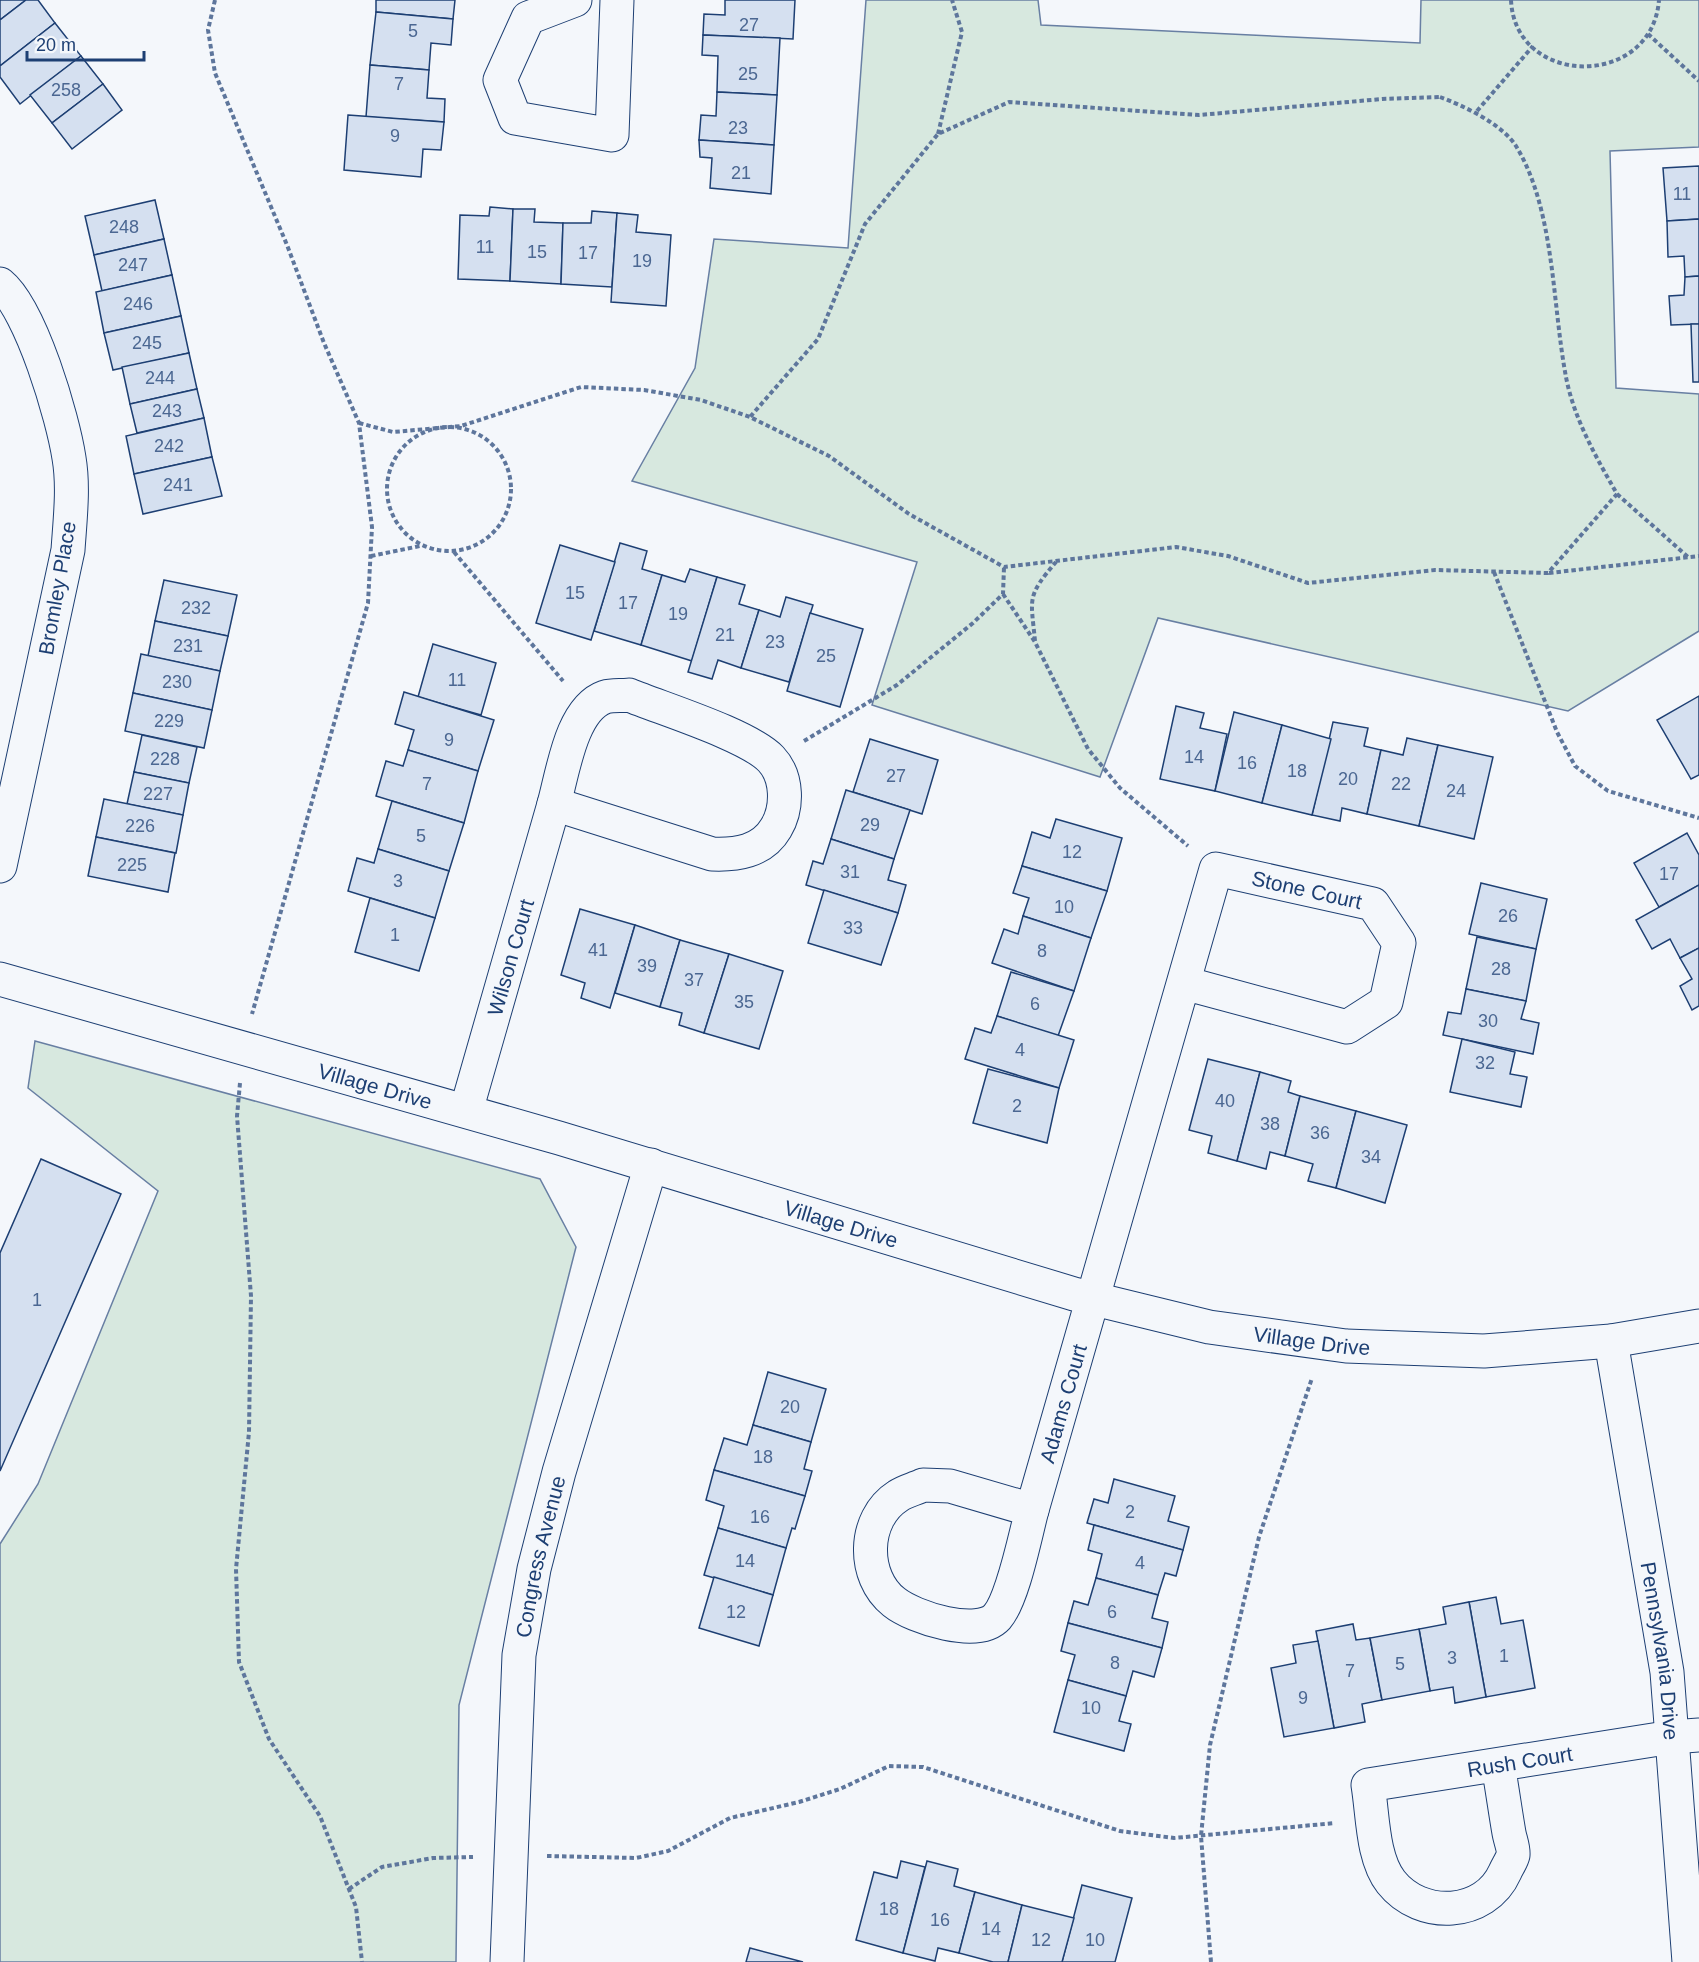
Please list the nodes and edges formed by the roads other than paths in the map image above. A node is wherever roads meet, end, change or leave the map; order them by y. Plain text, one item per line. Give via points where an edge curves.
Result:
1 (575, 0) edge
2 (617, 0) edge
3 (0, 284) edge
4 (554, 804) junction
5 (0, 866) edge
6 (0, 979) edge
7 (1184, 983) junction
8 (466, 1111) junction
9 (651, 1165) junction
10 (1093, 1298) junction
11 (1699, 1326) edge
12 (1611, 1341) junction
13 (1032, 1510) junction
14 (1686, 1736) edge
15 (1498, 1765) junction
16 (507, 1962) edge
17 (1689, 1962) edge

1 - 2 street via 528,18 500,80 515,118 612,135
3 - 5 street, Bromley Place via 34,337 52,393 70,459 71,509 68,550
4 - 4 street, Wilson Court via 577,725 586,710 606,697 629,695 754,745 772,760 784,782 785,806 776,829 759,846 736,855 712,854
4 - 8 street, Wilson Court
6 - 8 street, Village Drive
7 - 7 street, Stone Court via 1216,869 1373,904 1399,943 1386,1002 1347,1027
7 - 10 street
8 - 9 street, Village Drive
9 - 10 street, Village Drive
9 - 16 street, Congress Avenue via 534,1569 519,1655
10 - 12 street, Village Drive via 1209,1327 1323,1343 1484,1351
10 - 13 street, Adams Court
11 - 12 street, Village Drive
12 - 14 street, Pennsylvania Drive via 1667,1672
13 - 13 street via 1006,1603 996,1619 980,1628 961,1627 919,1614 895,1603 877,1582 869,1555 873,1528 897,1496 923,1485 950,1486
14 - 15 street, Rush Court
14 - 17 street, Pennsylvania Drive
15 - 15 street, Rush Court via 1513,1855 1501,1881 1486,1896 1467,1906 1446,1910 1406,1897 1390,1882 1380,1860 1368,1785

